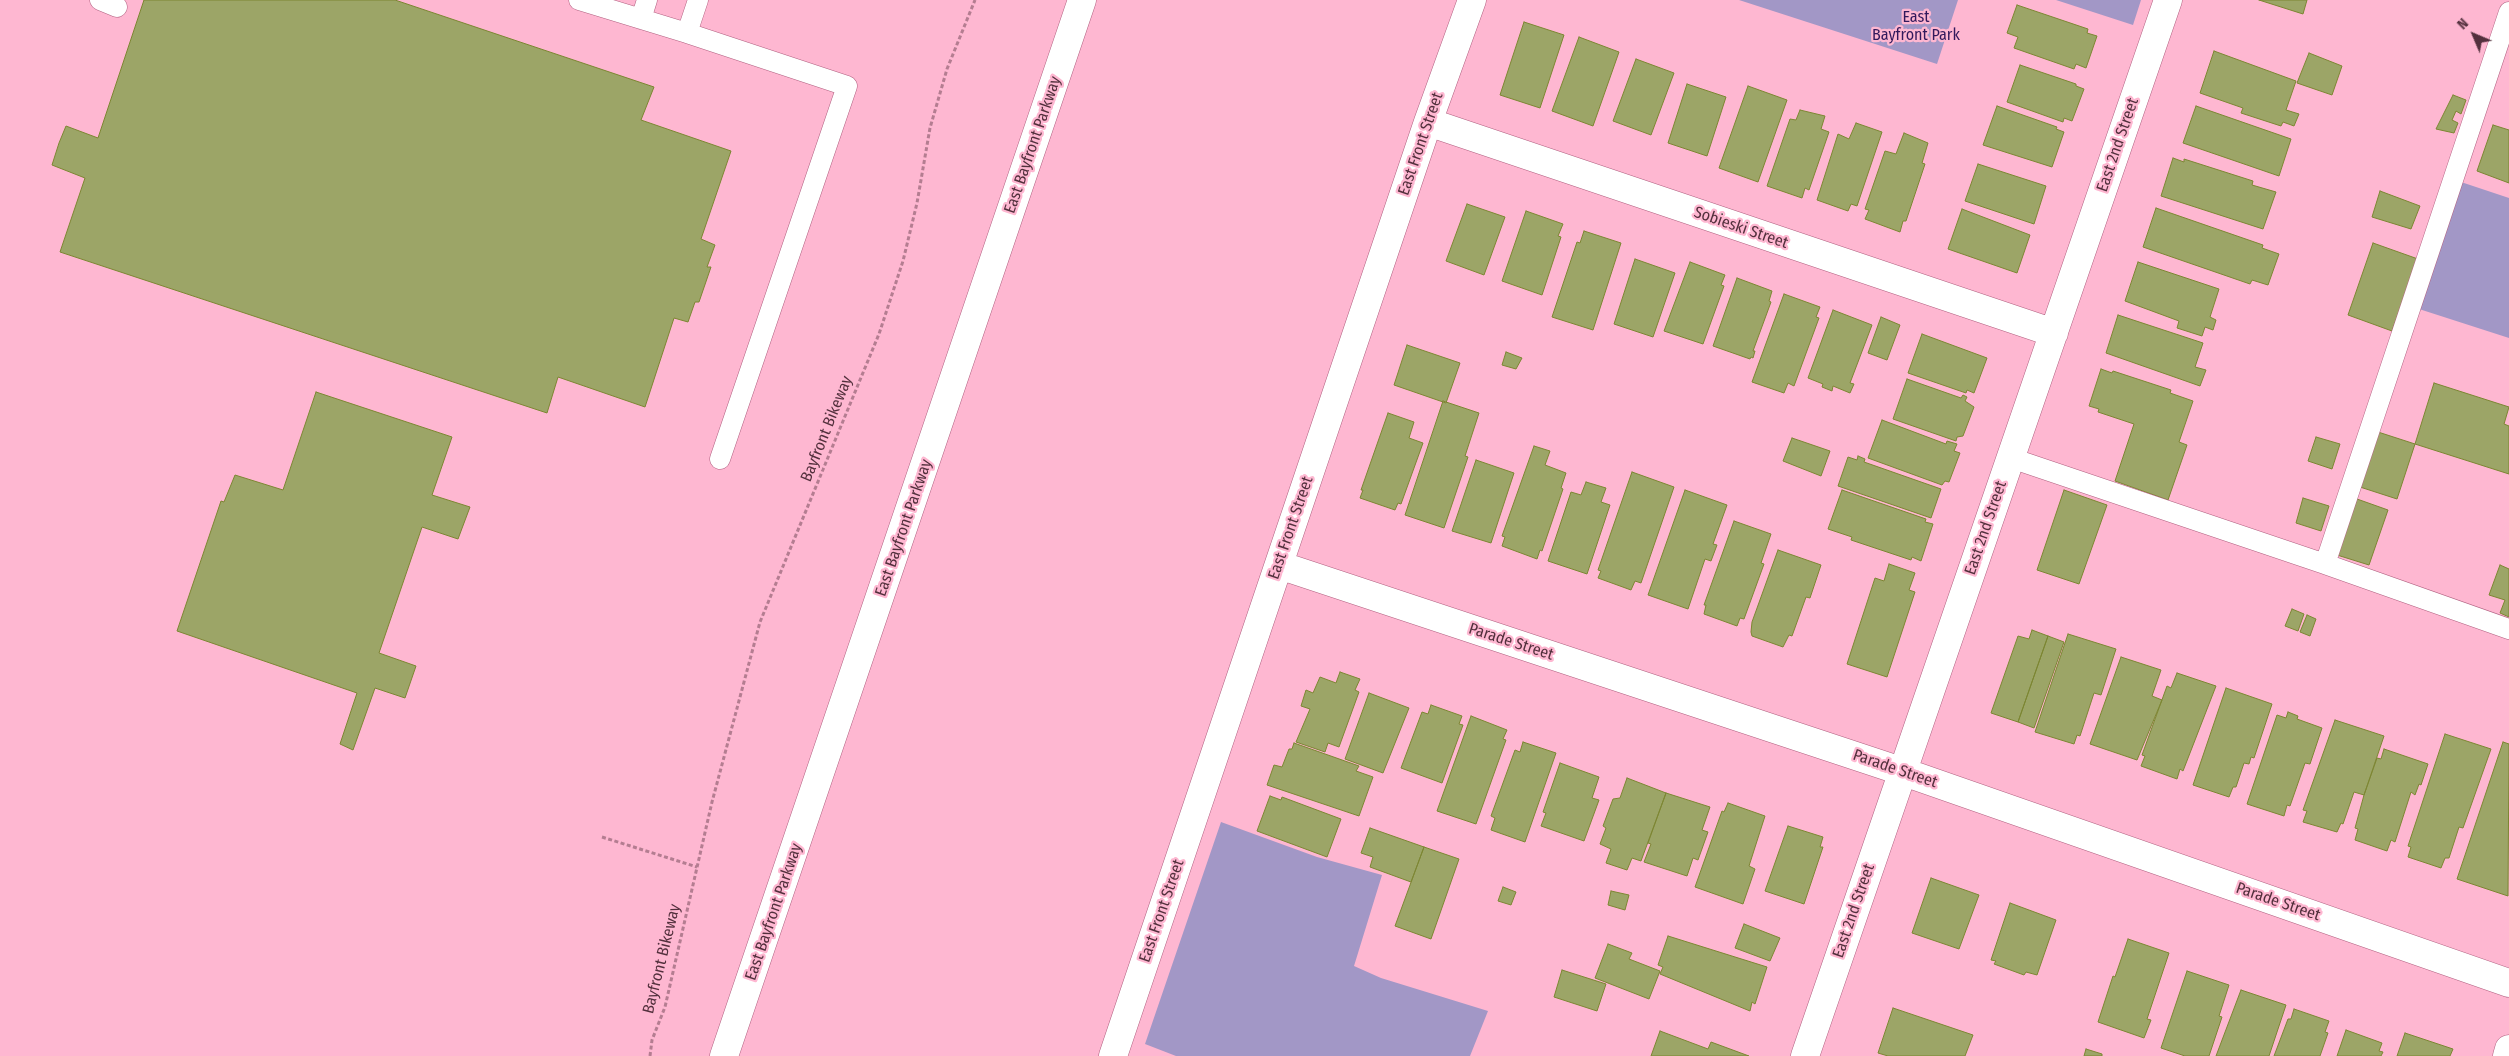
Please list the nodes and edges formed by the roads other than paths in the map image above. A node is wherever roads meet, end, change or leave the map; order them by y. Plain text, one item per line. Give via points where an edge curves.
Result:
1 (578, 0) edge
2 (647, 0) edge
3 (698, 0) edge
4 (1082, 0) edge
5 (1472, 0) edge
6 (2168, 0) edge
7 (2509, 12) edge
8 (641, 19) junction
9 (688, 33) junction
10 (1428, 122) junction
11 (2054, 333) junction
12 (2011, 458) junction
13 (720, 459) dead end
14 (2325, 564) junction
15 (1279, 565) junction
16 (2509, 630) edge
17 (1901, 771) junction
18 (2509, 983) edge
19 (2509, 1049) edge
20 (724, 1056) edge
21 (1112, 1056) edge
22 (1805, 1056) edge
23 (2507, 1056) edge

1 - 8 lane
2 - 8 lane
3 - 9 lane
4 - 20 main road, East Bayfront Parkway
5 - 10 main road, East Front Street
6 - 11 main road, East 2nd Street
7 - 14 lane
8 - 9 lane
9 - 13 lane via 847,86
10 - 11 main road, Sobieski Street
10 - 15 main road, East Front Street
11 - 12 main road, East 2nd Street
12 - 14 lane
12 - 17 main road, East 2nd Street
14 - 16 lane
15 - 17 main road, Parade Street
15 - 21 main road, East Front Street
17 - 18 main road, Parade Street
17 - 22 main road, East 2nd Street
19 - 23 main road

